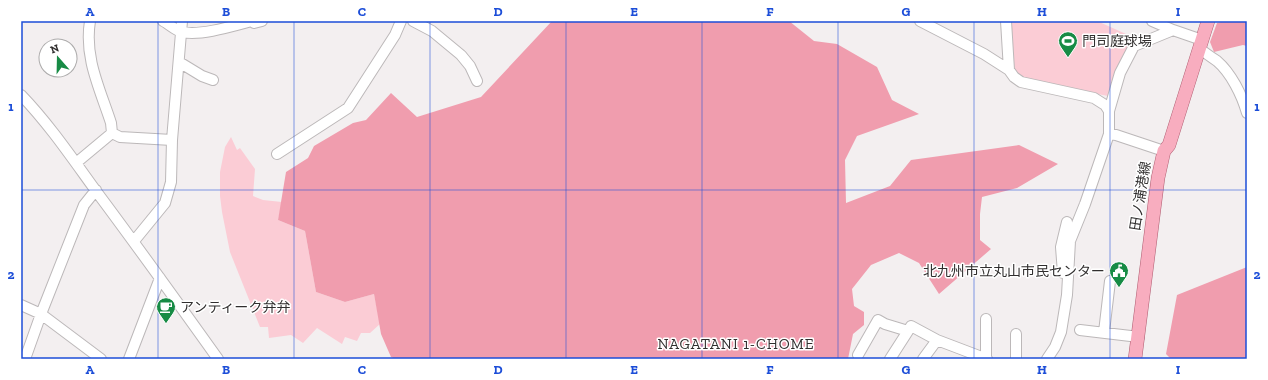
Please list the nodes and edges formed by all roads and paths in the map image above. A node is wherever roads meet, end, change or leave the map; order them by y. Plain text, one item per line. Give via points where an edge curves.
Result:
1 (90, 21) edge
2 (163, 21) edge
3 (182, 21) edge
4 (262, 21) edge
5 (401, 21) edge
6 (413, 21) edge
7 (920, 21) edge
8 (1006, 21) edge
9 (1152, 21) edge
10 (1208, 21) edge
11 (1173, 30) junction
12 (182, 32) junction
13 (1200, 44) junction
14 (179, 62) junction
15 (1009, 70) junction
16 (213, 80) dead end
17 (478, 81) dead end
18 (21, 95) edge
19 (1110, 111) junction
20 (1247, 113) edge
21 (112, 133) junction
22 (1109, 134) junction
23 (172, 140) junction
24 (1164, 151) junction
25 (277, 154) dead end
26 (76, 163) junction
27 (96, 190) junction
28 (1067, 222) dead end
29 (134, 241) junction
30 (160, 278) junction
31 (1110, 281) dead end
32 (1067, 295) junction
33 (21, 305) edge
34 (41, 314) junction
35 (986, 319) dead end
36 (1080, 330) dead end
37 (908, 331) junction
38 (1104, 332) junction
39 (1016, 334) dead end
40 (1139, 337) junction
41 (936, 340) junction
42 (858, 355) dead end
43 (25, 359) edge
44 (101, 359) edge
45 (129, 359) edge
46 (218, 359) edge
47 (890, 359) edge
48 (923, 359) edge
49 (986, 359) edge
50 (1016, 359) edge
51 (1045, 359) edge
52 (1135, 359) edge

1 - 21 street via 89,52
2 - 12 street
3 - 12 street
4 - 12 street via 252,21 214,31
5 - 25 street via 395,35 348,108
6 - 17 street via 432,31 461,55
7 - 15 street via 978,50
8 - 15 street
9 - 11 street
10 - 13 main road, 田ノ浦港線
11 - 13 street
11 - 19 street via 1134,46 1120,73
12 - 14 street
13 - 20 street via 1229,75
13 - 24 main road, 田ノ浦港線 via 1169,145
14 - 16 street
14 - 23 street
15 - 19 street via 1021,82 1094,98 1105,104
18 - 26 street via 35,109
19 - 22 street
21 - 23 street via 120,137
21 - 26 street
22 - 24 street
22 - 32 street via 1070,242
23 - 29 street via 171,182 165,203
24 - 40 main road, 田ノ浦港線 via 1153,210
26 - 27 street
27 - 29 street
27 - 34 street via 84,205
28 - 32 street via 1061,246 1064,293
29 - 30 street
30 - 45 street
30 - 46 street
31 - 38 street
32 - 51 street via 1061,332 1055,347
33 - 34 street
34 - 43 street
34 - 44 street
35 - 49 street
36 - 38 street
37 - 41 street via 911,326
37 - 42 street via 878,320
37 - 47 street
38 - 40 street
39 - 50 street
40 - 52 main road, 田ノ浦港線
41 - 48 street
41 - 49 street

